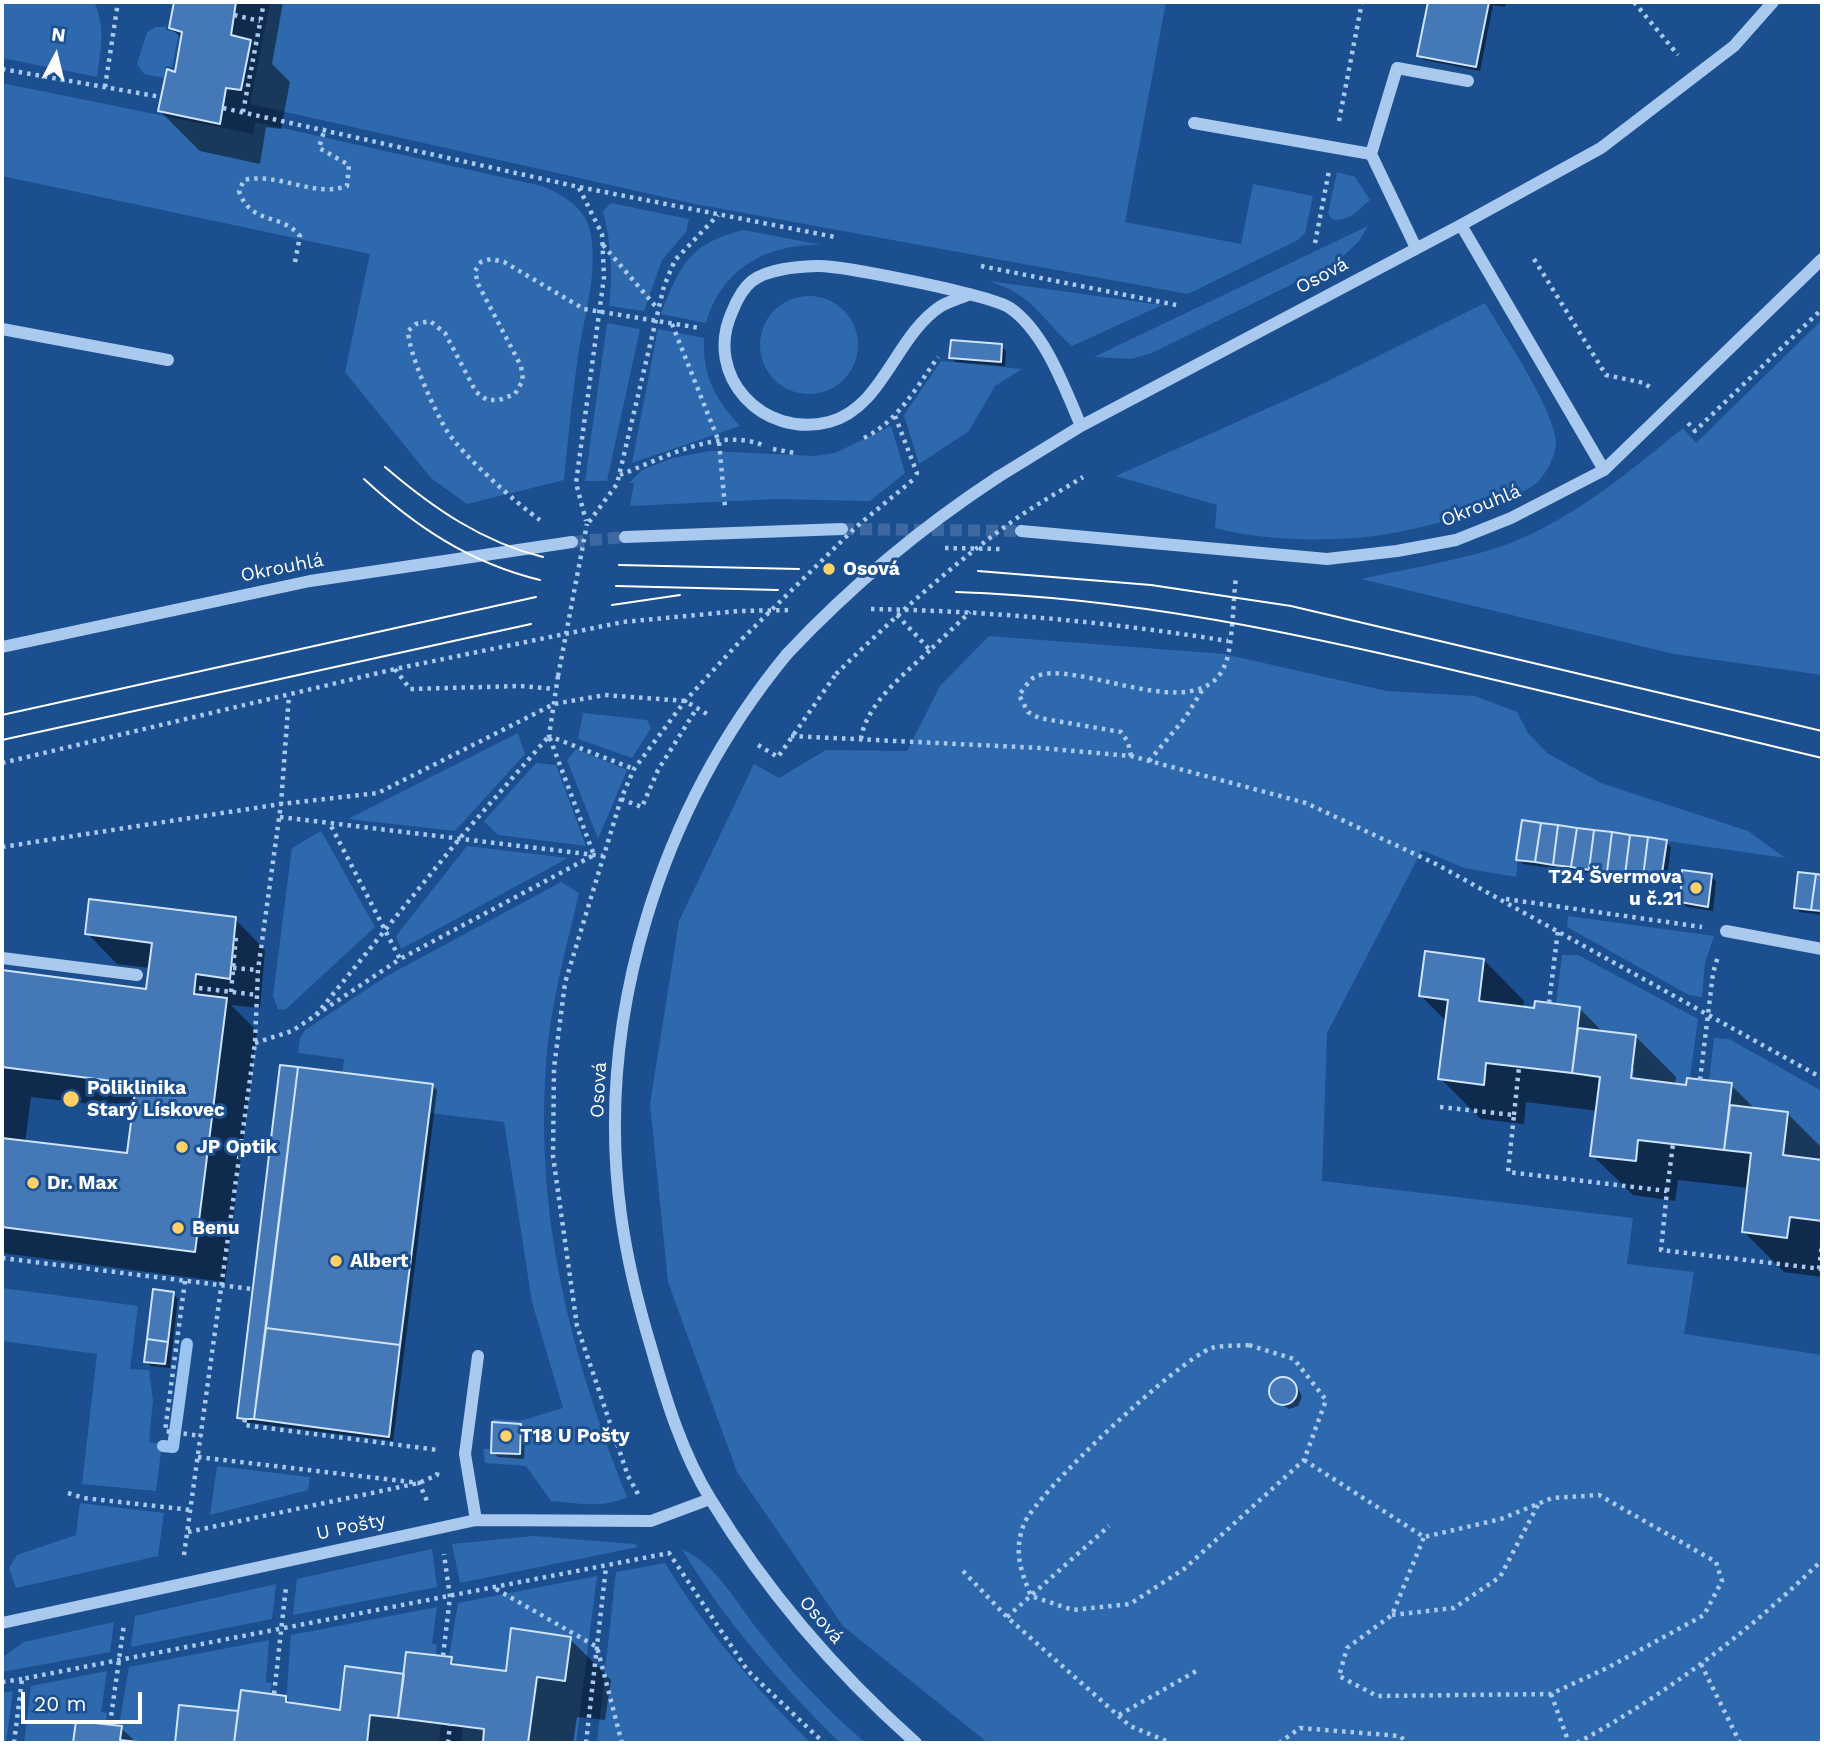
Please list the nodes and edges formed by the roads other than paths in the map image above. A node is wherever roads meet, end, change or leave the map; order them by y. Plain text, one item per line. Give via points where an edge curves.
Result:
1 (1773, 2) edge
2 (1468, 81) dead end
3 (1194, 123) dead end
4 (1371, 154) junction
5 (1461, 225) junction
6 (1416, 248) junction
7 (1822, 259) edge
8 (970, 294) junction
9 (2, 328) edge
10 (168, 360) dead end
11 (1081, 426) junction
12 (1604, 470) junction
13 (842, 529) tunnel mouth
14 (1021, 531) tunnel mouth
15 (625, 537) tunnel mouth
16 (572, 542) tunnel mouth
17 (2, 647) edge
18 (1726, 931) road end
19 (1822, 950) edge
20 (2, 957) edge
21 (136, 975) dead end
22 (478, 1356) dead end
23 (710, 1499) junction
24 (475, 1520) junction
25 (2, 1623) edge
26 (916, 1743) edge

1 - 5 street, Osová via 1734,46 1601,148
2 - 4 street via 1397,68
3 - 4 street
4 - 6 street
5 - 6 street, Osová
5 - 12 street
6 - 11 street, Osová
7 - 12 street, Okrouhlá
8 - 8 street via 941,307 900,350 856,412 829,422 803,426 751,407 726,370 725,332 736,302 752,281 774,271 821,266
8 - 11 street via 1010,308 1036,337
9 - 10 street
11 - 23 street, Osová, bridge via 935,518 852,589 787,654 753,694 682,822 638,946 620,1035 616,1126 621,1215 642,1318 672,1419
12 - 14 street, Okrouhlá via 1511,518 1456,540 1328,559
13 - 15 street
16 - 17 street, Okrouhlá via 310,581
18 - 19 street
20 - 21 street
22 - 24 street via 465,1454
23 - 24 street, U Pošty via 651,1521
23 - 26 street, Osová via 782,1605 861,1695
24 - 25 street, U Pošty

